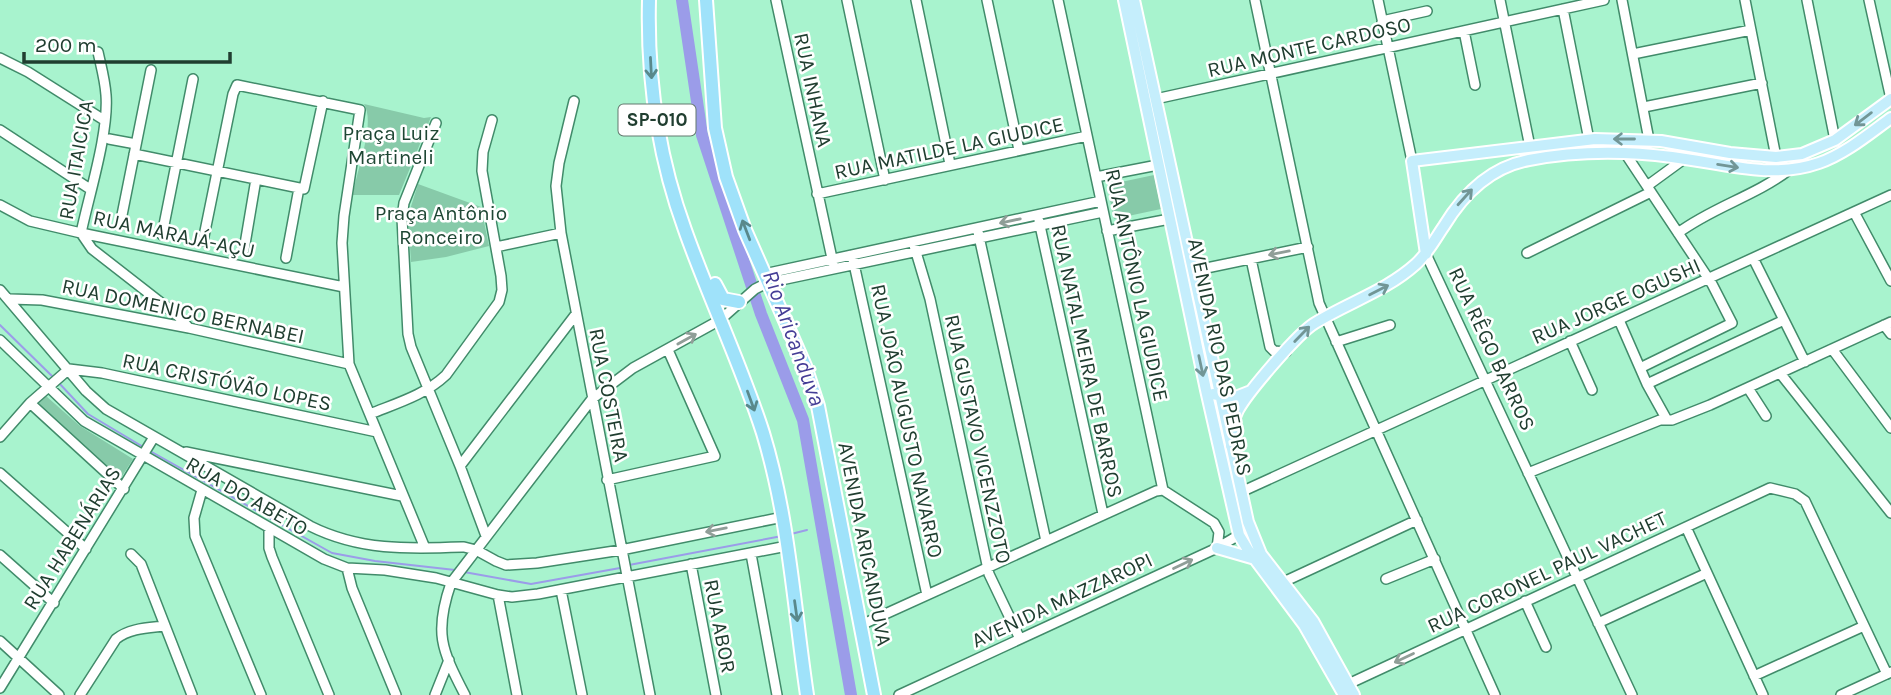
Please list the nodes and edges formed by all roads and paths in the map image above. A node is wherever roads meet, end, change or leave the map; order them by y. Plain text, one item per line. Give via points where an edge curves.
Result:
1 (649, 0) edge
2 (706, 0) edge
3 (776, 0) edge
4 (847, 0) edge
5 (916, 0) edge
6 (987, 0) edge
7 (1058, 0) edge
8 (1124, 0) edge
9 (1134, 0) edge
10 (1255, 0) edge
11 (1378, 0) edge
12 (1500, 0) edge
13 (1604, 0) edge
14 (1622, 0) edge
15 (1745, 0) edge
16 (1807, 0) edge
17 (1869, 0) edge
18 (1563, 9) junction
19 (1427, 11) dead end
20 (1382, 21) junction
21 (1505, 22) junction
22 (1751, 30) junction
23 (1464, 31) junction
24 (1388, 48) junction
25 (98, 52) dead end
26 (1633, 54) junction
27 (0, 58) edge
28 (151, 70) dead end
29 (1270, 74) junction
30 (193, 79) dead end
31 (1762, 83) junction
32 (1475, 85) dead end
33 (1891, 99) edge
34 (1150, 100) junction
35 (323, 101) junction
36 (574, 101) dead end
37 (1644, 107) junction
38 (1891, 118) edge
39 (104, 120) junction
40 (492, 120) dead end
41 (436, 123) dead end
42 (0, 130) edge
43 (1087, 136) junction
44 (109, 139) dead end
45 (1589, 140) junction
46 (1649, 140) junction
47 (1835, 140) junction
48 (1530, 147) junction
49 (135, 149) junction
50 (1019, 150) junction
51 (1625, 153) junction
52 (1776, 157) junction
53 (1684, 159) junction
54 (1412, 161) junction
55 (176, 163) junction
56 (950, 164) junction
57 (1164, 164) junction
58 (1789, 170) junction
59 (218, 171) junction
60 (1761, 171) junction
61 (1096, 177) junction
62 (256, 179) junction
63 (885, 180) junction
64 (299, 188) junction
65 (1763, 188) junction
66 (90, 189) junction
67 (1649, 189) junction
68 (817, 194) junction
69 (1891, 195) edge
70 (1101, 201) junction
71 (0, 205) edge
72 (1103, 212) junction
73 (1854, 212) junction
74 (1175, 217) junction
75 (1039, 219) junction
76 (120, 225) dead end
77 (1107, 231) junction
78 (80, 233) junction
79 (561, 233) junction
80 (978, 233) junction
81 (1678, 233) junction
82 (162, 235) dead end
83 (687, 236) junction
84 (114, 238) junction
85 (203, 241) dead end
86 (496, 247) junction
87 (914, 247) junction
88 (1308, 247) junction
89 (244, 250) dead end
90 (1527, 253) dead end
91 (1426, 254) junction
92 (286, 258) dead end
93 (1753, 258) junction
94 (853, 259) junction
95 (1251, 259) junction
96 (105, 260) junction
97 (833, 263) junction
98 (1192, 271) junction
99 (1708, 278) junction
100 (1891, 281) edge
101 (762, 282) junction
102 (344, 287) junction
103 (0, 290) edge
104 (10, 299) junction
105 (170, 310) junction
106 (730, 311) junction
107 (576, 314) junction
108 (1325, 317) junction
109 (1619, 320) junction
110 (1784, 320) junction
111 (158, 322) junction
112 (1888, 324) edge
113 (1390, 325) dead end
114 (190, 328) junction
115 (1891, 334) edge
116 (0, 340) edge
117 (1570, 341) junction
118 (1336, 342) junction
119 (1832, 349) junction
120 (667, 350) junction
121 (1286, 352) junction
122 (1805, 362) junction
123 (349, 363) junction
124 (1640, 368) junction
125 (67, 371) junction
126 (1780, 373) junction
127 (1484, 380) junction
128 (1647, 384) junction
129 (50, 385) junction
130 (1748, 388) junction
131 (428, 390) junction
132 (1206, 390) junction
133 (1592, 390) dead end
134 (1251, 391) junction
135 (1219, 396) junction
136 (592, 399) junction
137 (30, 403) junction
138 (370, 414) junction
139 (1766, 416) dead end
140 (1667, 420) junction
141 (1891, 428) edge
142 (1376, 430) junction
143 (1, 431) edge
144 (377, 432) junction
145 (153, 439) junction
146 (1231, 446) junction
147 (177, 450) junction
148 (144, 454) junction
149 (235, 462) junction
150 (460, 466) junction
151 (0, 473) edge
152 (1528, 473) junction
153 (607, 480) junction
154 (233, 482) junction
155 (124, 489) junction
156 (202, 490) junction
157 (1163, 490) junction
158 (1241, 492) junction
159 (402, 496) junction
160 (1891, 513) edge
161 (1103, 514) junction
162 (783, 518) junction
163 (1417, 520) junction
164 (1248, 522) junction
165 (1686, 527) junction
166 (270, 529) junction
167 (1239, 535) junction
168 (486, 536) junction
169 (1046, 541) junction
170 (787, 545) junction
171 (425, 548) junction
172 (1217, 548) junction
173 (86, 549) junction
174 (476, 550) junction
175 (622, 552) junction
176 (131, 554) dead end
177 (751, 554) junction
178 (0, 555) edge
179 (1255, 559) junction
180 (1434, 559) junction
181 (691, 564) junction
182 (347, 568) junction
183 (988, 568) junction
184 (626, 572) junction
185 (1707, 573) junction
186 (1576, 577) junction
187 (454, 579) junction
188 (1386, 579) dead end
189 (1280, 583) junction
190 (561, 590) junction
191 (927, 595) junction
192 (498, 596) junction
193 (1525, 601) junction
194 (54, 603) junction
195 (1598, 623) junction
196 (861, 625) junction
197 (165, 626) junction
198 (1864, 626) junction
199 (1466, 629) junction
200 (1020, 639) junction
201 (0, 640) edge
202 (1546, 648) dead end
203 (19, 658) junction
204 (449, 660) junction
205 (1889, 673) edge
206 (1754, 676) junction
207 (0, 688) edge
208 (1344, 689) edge
209 (59, 695) edge
210 (80, 695) edge
211 (192, 695) edge
212 (261, 695) edge
213 (329, 695) edge
214 (396, 695) edge
215 (435, 695) edge
216 (465, 695) edge
217 (517, 695) edge
218 (582, 695) edge
219 (650, 695) edge
220 (716, 695) edge
221 (777, 695) edge
222 (807, 695) edge
223 (874, 695) edge
224 (899, 695) edge
225 (1354, 695) edge
226 (1495, 695) edge
227 (1632, 695) edge
228 (1763, 695) edge
229 (1841, 695) edge

1 -> 83 highway, SP-010 via 654,104 666,169
101 -> 2 highway, AVENIDA ARICANDUVA / SP-010 via 726,177 715,128
3 - 68 street, RUA INHANA
4 - 63 street
5 - 56 street
6 - 50 street
7 - 43 street, RUA ANTÔNIO LA GIUDICE
8 - 34 main road, AVENIDA RIO DAS PEDRAS
9 - 34 main road, AVENIDA RIO DAS PEDRAS
10 - 29 street
11 - 20 street, RUA RÊGO BARROS
12 - 21 street
13 - 18 street, RUA MONTE CARDOSO
14 - 26 street
15 - 22 street
16 - 47 street
17 - 33 street
18 - 21 street, RUA MONTE CARDOSO
18 - 45 street
19 - 20 street
20 - 24 street, RUA RÊGO BARROS
21 - 23 street, RUA MONTE CARDOSO
21 - 48 street
22 - 26 street
22 - 31 street
23 - 24 street, RUA MONTE CARDOSO
23 - 32 street
24 - 29 street, RUA MONTE CARDOSO
24 - 54 street, RUA RÊGO BARROS
25 - 39 street, RUA ITAICICA via 106,95
26 - 37 street
27 - 39 street
28 - 49 street
29 - 34 street, RUA MONTE CARDOSO
29 - 88 street
30 - 55 street
31 - 37 street
31 - 52 street
33 -> 47 main road
34 - 57 main road, AVENIDA RIO DAS PEDRAS
35 - 59 street via 237,85
35 - 64 street via 306,186
35 - 102 street via 359,109 361,114 344,216
36 - 79 street, RUA COSTEIRA via 556,186
37 - 46 street
38 - 58 main road via 1839,153
39 - 66 street, RUA ITAICICA
40 - 86 street via 482,171
41 - 131 street via 402,218 408,334
42 - 66 street
43 - 50 street, RUA MATILDE LA GIUDICE
43 - 61 street, RUA ANTÔNIO LA GIUDICE
44 - 49 street
46 -> 45 main road
45 - 48 main road
46 - 52 main road
47 - 52 main road
48 - 54 main road
49 - 55 street
49 - 76 street
50 - 56 street, RUA MATILDE LA GIUDICE
51 - 53 main road
51 - 67 street
91 -> 51 main road via 1461,200 1499,170 1551,157
53 -> 60 main road
53 - 67 street
54 - 91 main road, RUA RÊGO BARROS
55 - 59 street
55 - 82 street
56 - 63 street, RUA MATILDE LA GIUDICE
57 - 61 street
57 - 74 main road, AVENIDA RIO DAS PEDRAS
58 - 60 main road
58 - 65 street
59 - 62 street
59 - 85 street
60 - 65 street
61 - 70 street, RUA ANTÔNIO LA GIUDICE
62 - 64 street
62 - 89 street
63 - 68 street, RUA MATILDE LA GIUDICE
64 - 92 street
65 - 81 street
66 - 78 street, RUA ITAICICA
67 - 81 street
67 - 90 street via 1575,235
68 - 97 street, RUA INHANA
69 - 73 street, RUA JORGE OGUSHI
70 - 72 street, RUA ANTÔNIO LA GIUDICE
70 - 75 street
71 - 78 street, RUA MARAJÁ-AÇU via 24,218
72 - 75 street
72 - 77 street, RUA ANTÔNIO LA GIUDICE
73 - 93 street, RUA JORGE OGUSHI
73 - 100 street
74 - 77 street
74 - 98 main road, AVENIDA RIO DAS PEDRAS
74 -> 132 main road, AVENIDA RIO DAS PEDRAS
75 - 80 street
75 - 161 street, RUA NATAL MEIRA DE BARROS
77 - 157 street, RUA ANTÔNIO LA GIUDICE
78 - 84 street, RUA MARAJÁ-AÇU
78 - 96 street
79 - 86 street
79 - 107 street, RUA COSTEIRA
80 - 87 street
80 - 169 street
81 - 99 street
83 - 106 highway, SP-010
83 - 106 highway
84 - 96 street via 104,249
84 - 102 street, RUA MARAJÁ-AÇU
86 - 131 street via 502,290 499,302 446,375
87 - 94 street
87 - 183 street, RUA GUSTAVO VICENZZOTO via 930,299
88 -> 95 street
88 - 108 street
108 -> 91 main road via 1394,282
91 - 127 street, RUA RÊGO BARROS
93 - 99 street, RUA JORGE OGUSHI
93 - 110 street
94 - 97 street
94 - 191 street, RUA JOÃO AUGUSTO NAVARRO
95 - 98 street
95 - 121 street via 1270,347
96 - 105 street
97 - 101 street
98 - 135 main road, AVENIDA RIO DAS PEDRAS
99 - 109 street, RUA JORGE OGUSHI
99 - 124 street via 1731,325
101 - 106 street
101 - 196 highway, AVENIDA ARICANDUVA / SP-010 via 804,366 818,406
102 - 123 street
103 - 104 street
104 - 111 street, RUA DOMENICO BERNABEI via 33,298
104 - 125 street
105 - 111 street via 167,318
105 - 114 street
120 -> 106 street
106 -> 162 highway, SP-010
107 - 136 street, RUA COSTEIRA
107 - 150 street
108 - 118 street
121 -> 108 main road via 1307,328
109 - 117 street, RUA JORGE OGUSHI
109 - 124 street
110 - 122 street
110 - 128 street
111 - 114 street, RUA DOMENICO BERNABEI
112 - 115 street
112 - 119 street
113 - 118 street
114 - 123 street, RUA DOMENICO BERNABEI
116 - 129 street, RUA DO ABETO
117 - 127 street, RUA JORGE OGUSHI
117 - 133 street
118 - 142 street
119 - 122 street
119 - 141 street
120 - 136 street via 633,368
120 - 153 street via 713,457
121 - 134 main road
122 - 126 street
123 - 138 street
124 - 128 street
125 - 129 street
125 - 144 street, RUA CRISTÓVÃO LOPES via 102,373
125 - 145 street via 106,409
126 - 130 street
126 - 160 street
127 - 142 street, RUA JORGE OGUSHI
127 - 152 street, RUA RÊGO BARROS
128 - 140 street
129 - 137 street
129 - 148 street, RUA DO ABETO via 84,421
130 - 139 street
130 - 140 street
131 - 138 street
131 - 150 street
132 - 135 main road
132 - 167 main road, AVENIDA RIO DAS PEDRAS
134 - 135 main road via 1233,398
134 - 146 main road via 1233,421
135 - 146 main road, AVENIDA RIO DAS PEDRAS
136 - 153 street, RUA COSTEIRA
136 - 168 street
137 - 143 street
137 - 155 street
138 - 144 street
140 - 152 street
142 - 158 street, RUA JORGE OGUSHI
142 - 163 street
144 - 159 street
145 - 147 street
145 - 148 street, RUA HABENÁRIAS
146 - 158 main road, AVENIDA RIO DAS PEDRAS
147 - 149 street
147 - 154 street
148 - 155 street, RUA HABENÁRIAS
148 - 156 street, RUA DO ABETO
149 - 154 street via 230,471
149 - 159 street
150 - 168 street
151 - 173 street
152 - 186 street, RUA RÊGO BARROS
153 - 175 street, RUA COSTEIRA
154 - 171 street via 343,541
155 - 173 street, RUA HABENÁRIAS
156 - 166 street, RUA DO ABETO
156 - 212 street via 194,518 195,536
157 - 161 street
157 - 172 street via 1214,523 1220,533
158 - 164 main road, AVENIDA RIO DAS PEDRAS
159 - 171 street
161 - 169 street
162 - 170 highway, SP-010
162 -> 175 street
163 - 180 street
163 - 189 street
164 - 167 main road
164 - 189 main road, AVENIDA RIO DAS PEDRAS
165 - 185 street
165 - 186 street, RUA CORONEL PAUL VACHET
165 - 198 street, RUA CORONEL PAUL VACHET via 1770,488 1801,497
166 - 182 street, RUA DO ABETO
166 - 213 street via 272,557
167 - 172 street, AVENIDA MAZZAROPI
167 - 179 main road, AVENIDA RIO DAS PEDRAS
168 - 174 street
169 - 183 street
170 - 177 street, RUA DO ABETO
170 -> 222 highway, SP-010
171 - 174 street
172 - 179 main road
200 -> 172 street, AVENIDA MAZZAROPI
173 - 194 street, RUA HABENÁRIAS
174 - 175 street via 506,565
174 - 187 street
175 - 184 street, RUA COSTEIRA
176 - 197 street via 141,564
177 - 181 street, RUA DO ABETO
177 - 221 street
178 - 194 street
179 - 189 main road, AVENIDA RIO DAS PEDRAS
180 - 188 street
180 - 199 street
181 - 184 street, RUA DO ABETO
181 - 220 street, RUA ABOR
182 - 187 street, RUA DO ABETO
182 - 214 street
183 - 191 street
183 - 200 street, RUA GUSTAVO VICENZZOTO
184 - 190 street, RUA DO ABETO
184 - 219 street, RUA COSTEIRA
185 - 195 street
185 - 206 street
186 - 193 street, RUA CORONEL PAUL VACHET
186 - 195 street, RUA RÊGO BARROS
187 - 192 street, RUA DO ABETO
187 - 204 street via 442,609 441,629
189 - 208 main road, AVENIDA RIO DAS PEDRAS
190 - 192 street, RUA DO ABETO
190 - 218 street
191 - 196 street
192 - 217 street
193 - 199 street, RUA CORONEL PAUL VACHET
193 - 202 street
194 - 203 street, RUA HABENÁRIAS
195 - 227 street, RUA RÊGO BARROS
196 - 223 highway, AVENIDA ARICANDUVA / SP-010
197 - 210 street via 133,630 116,639
197 - 211 street
198 - 205 street
198 - 206 street
199 -> 208 street, RUA CORONEL PAUL VACHET
199 - 226 street
200 - 224 street, AVENIDA MAZZAROPI
201 - 203 street
203 - 207 street, RUA HABENÁRIAS
203 - 209 street
204 - 215 street
204 - 216 street
205 - 229 street
206 - 228 street
208 - 225 main road, AVENIDA RIO DAS PEDRAS

